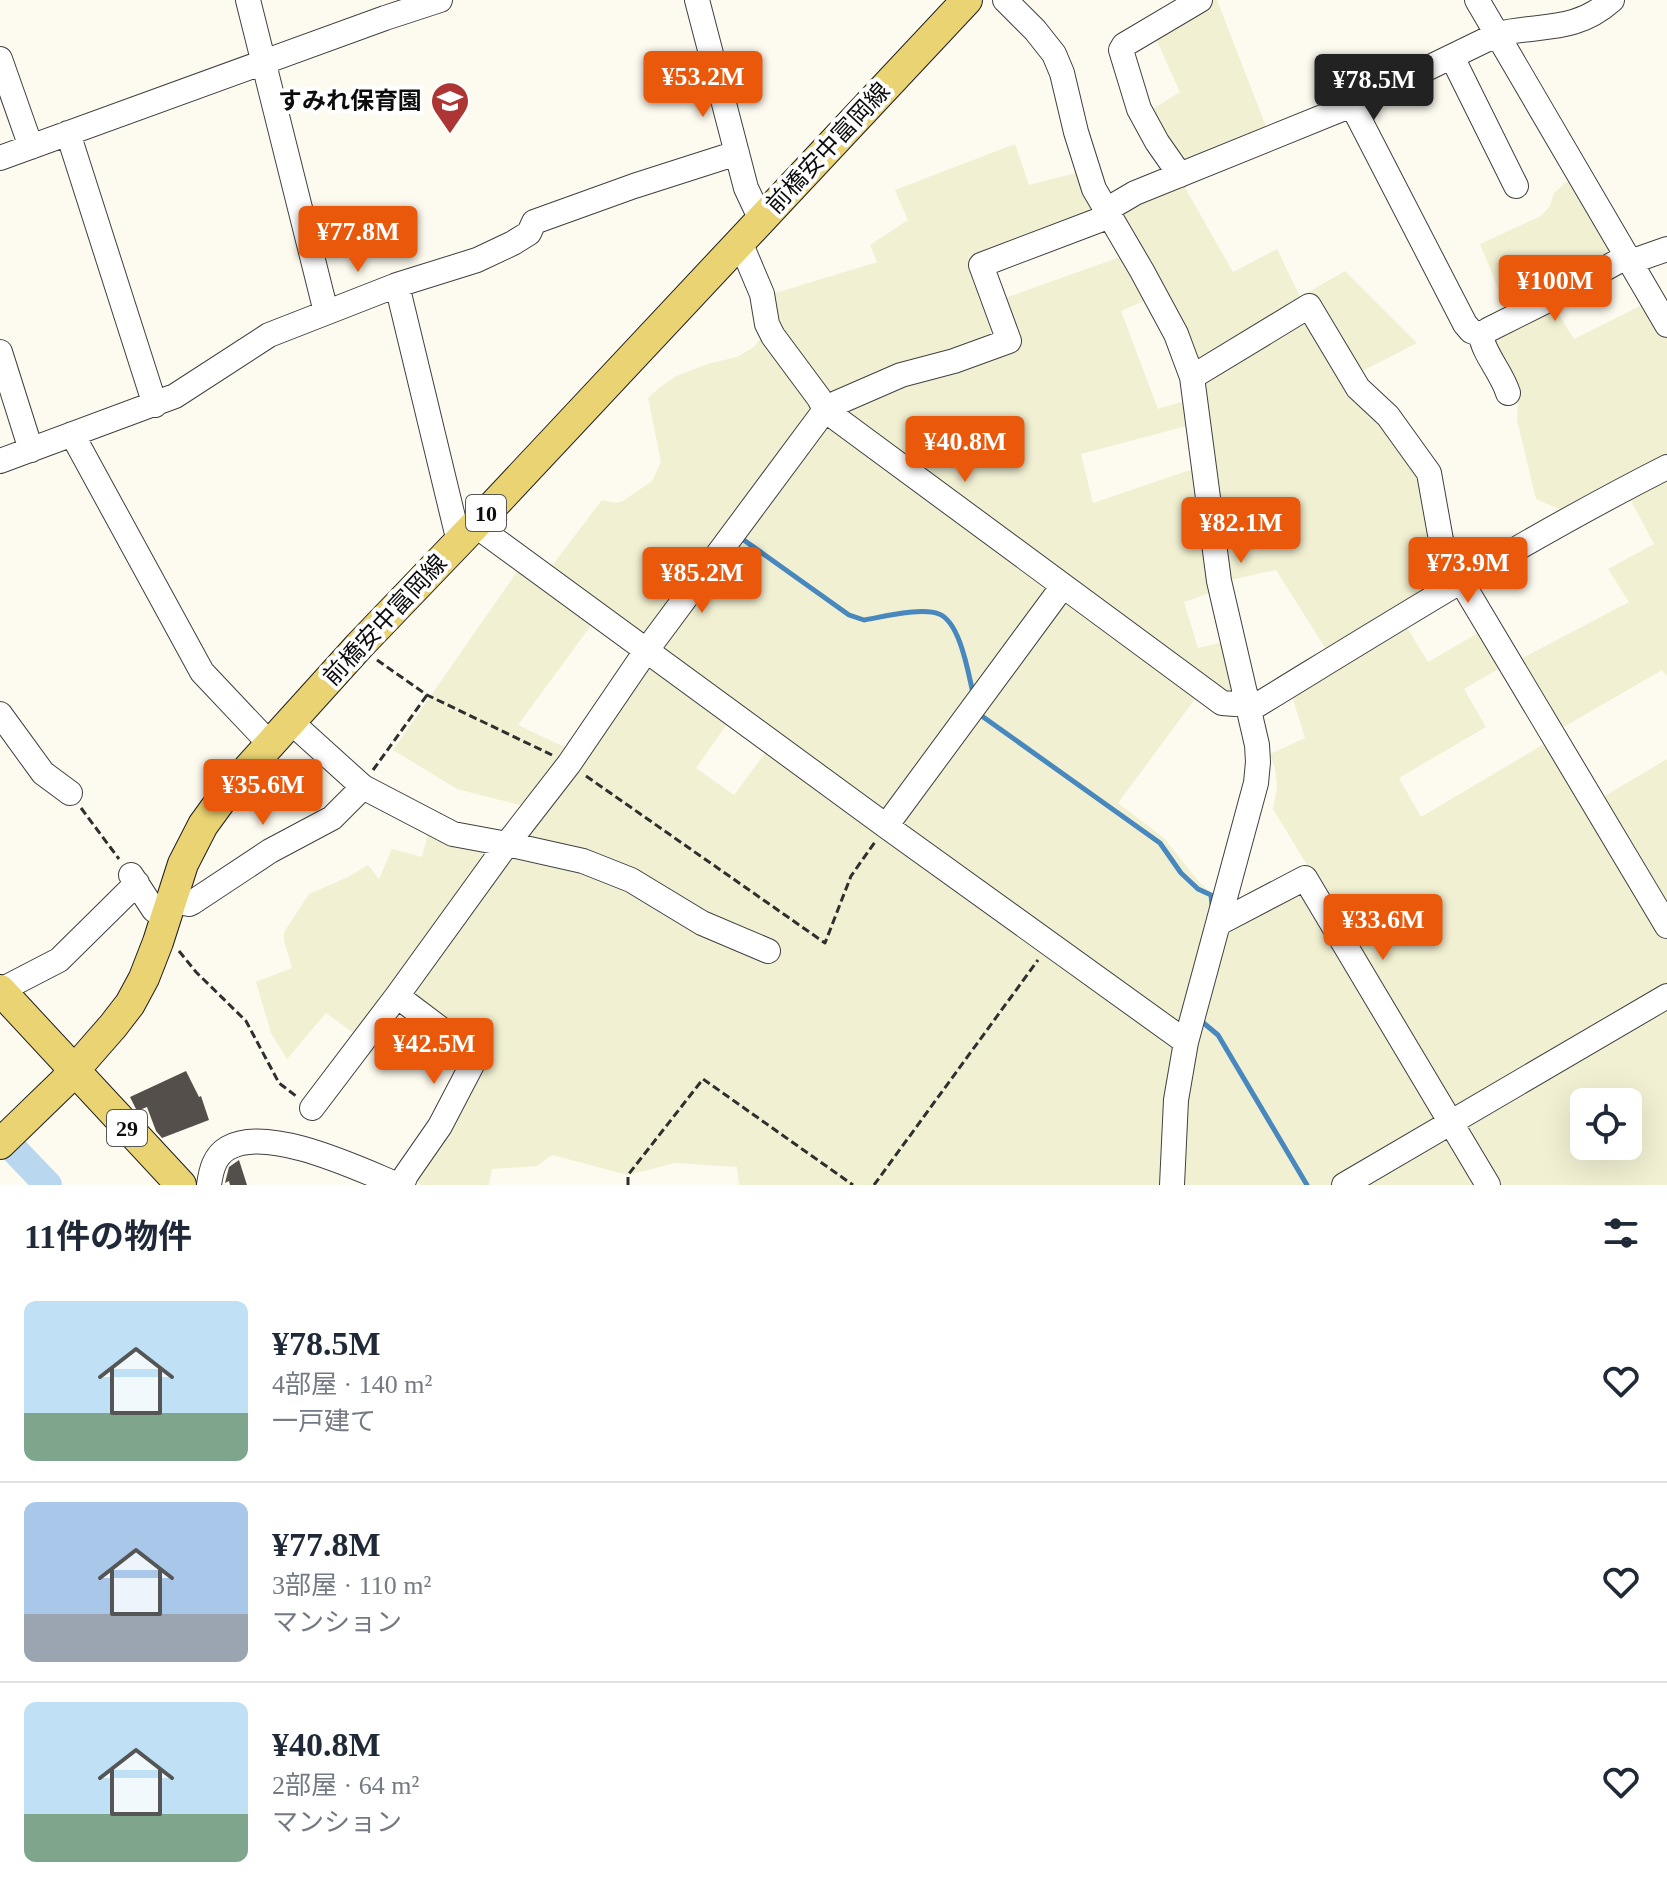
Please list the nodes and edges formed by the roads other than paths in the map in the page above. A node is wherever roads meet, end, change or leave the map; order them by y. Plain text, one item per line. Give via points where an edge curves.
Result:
1 (248, 0) edge
2 (440, 0) edge
3 (697, 0) edge
4 (967, 0) edge
5 (1005, 0) edge
6 (1200, 0) edge
7 (1477, 0) edge
8 (1612, 0) edge
9 (1498, 34) junction
10 (1452, 57) junction
11 (0, 59) edge
12 (265, 63) junction
13 (1352, 105) junction
14 (68, 133) junction
15 (31, 147) junction
16 (737, 153) junction
17 (0, 158) edge
18 (1180, 175) junction
19 (1516, 186) dead end
20 (1108, 213) junction
21 (761, 220) junction
22 (740, 242) junction
23 (1667, 249) edge
24 (1628, 259) junction
25 (397, 285) junction
26 (326, 312) junction
27 (1667, 325) edge
28 (1481, 335) junction
29 (0, 352) edge
30 (1192, 377) junction
31 (1508, 393) dead end
32 (155, 405) junction
33 (825, 410) junction
34 (72, 434) junction
35 (31, 450) junction
36 (0, 461) edge
37 (1667, 467) edge
38 (467, 533) junction
39 (1461, 581) junction
40 (1063, 586) junction
41 (646, 651) junction
42 (1248, 703) junction
43 (0, 714) edge
44 (291, 722) junction
45 (270, 744) junction
46 (363, 787) junction
47 (70, 793) road end
48 (886, 826) junction
49 (507, 844) junction
50 (169, 921) junction
51 (1219, 923) junction
52 (1667, 926) edge
53 (768, 951) dead end
54 (0, 990) edge
55 (397, 996) junction
56 (1667, 996) edge
57 (1186, 1042) junction
58 (68, 1076) junction
59 (312, 1108) road end
60 (1450, 1122) junction
61 (0, 1144) edge
62 (181, 1185) edge
63 (209, 1185) edge
64 (400, 1185) edge
65 (1172, 1185) edge
66 (1344, 1185) edge
67 (1488, 1185) edge

1 - 12 street
2 - 12 street
3 - 16 street
4 - 21 main road, 前橋安中富岡線 / 10
5 - 20 street via 1054,54 1094,189
6 - 18 street via 1121,50 1139,109
7 - 9 street
8 - 9 street via 1568,24
9 - 10 street
9 - 24 street
10 - 13 street
10 - 19 street
11 - 15 street
12 - 14 street
12 - 26 street
13 - 18 street
13 - 28 street via 1465,324
14 - 15 street
14 - 32 street
15 - 17 street
16 - 21 street
16 - 25 street via 534,222 529,233 477,260
18 - 20 street via 1135,193
20 - 30 street via 1176,334
20 - 33 street via 981,265 1009,341 901,375
21 - 22 main road, 前橋安中富岡線 / 10
22 - 33 street via 773,336
22 - 38 main road, 前橋安中富岡線 / 10
23 - 24 street
24 - 27 street
24 - 28 street
25 - 26 street
25 - 38 street
26 - 32 street via 269,335
28 - 31 street
29 - 35 street
30 - 39 street via 1309,306 1358,388 1388,416 1429,473 1441,540
30 - 42 street via 1219,581
32 - 34 street
33 - 40 street
33 - 41 street
34 - 35 street
34 - 45 street via 202,672
35 - 36 street
37 - 39 street
38 - 41 street
38 - 44 main road, 前橋安中富岡線 / 10
39 - 42 street
39 - 52 street
40 - 42 street via 1222,703
40 - 48 street
41 - 48 street
41 - 49 street
42 - 51 street via 1257,745 1256,783
43 - 47 street via 43,773
44 - 45 main road, 前橋安中富岡線 / 10
44 - 46 street
45 - 50 main road, 前橋安中富岡線 / 10 via 203,825 183,864
46 - 49 street via 453,834
46 - 50 street via 332,818 270,851
48 - 57 street
49 - 53 street via 583,861 631,880 702,923
49 - 55 street
50 - 54 street via 154,910 134,879 59,960
50 - 58 main road, 前橋安中富岡線 / 10 via 130,1004
51 - 57 street
51 - 60 street via 1305,878
54 - 58 main road
55 - 59 street
55 - 64 street via 475,1059 440,1126
56 - 60 street
57 - 65 street via 1176,1100
58 - 61 main road, 前橋安中富岡線 / 10
58 - 62 main road, 29
60 - 66 street
60 - 67 street
63 - 64 street via 216,1160 226,1149 256,1140 321,1154

